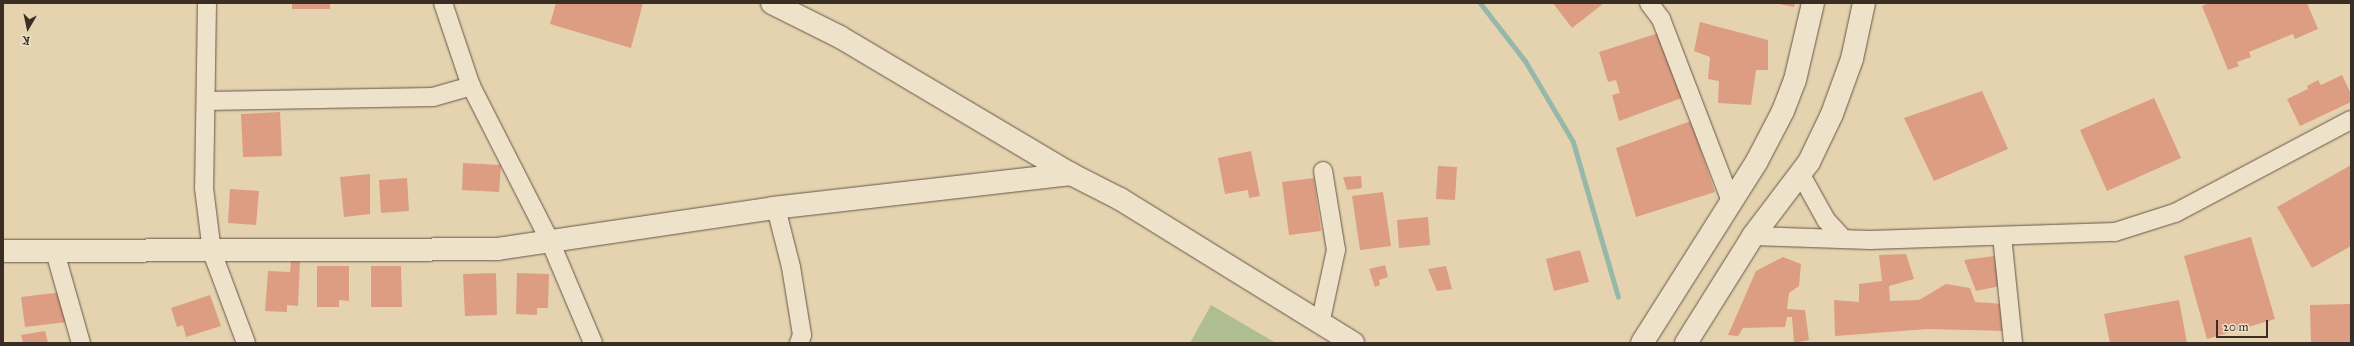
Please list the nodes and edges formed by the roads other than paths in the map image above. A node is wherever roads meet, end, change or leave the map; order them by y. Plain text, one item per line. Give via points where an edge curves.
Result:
1 (207, 3) edge
2 (443, 3) edge
3 (772, 3) edge
4 (1649, 3) edge
5 (1813, 3) edge
6 (1864, 3) edge
7 (1664, 11) edge
8 (471, 86) junction
9 (206, 101) junction
10 (2351, 120) edge
11 (1323, 171) dead end
12 (1800, 173) junction
13 (1071, 174) junction
14 (1731, 200) junction
15 (776, 208) junction
16 (1753, 236) junction
17 (2002, 236) junction
18 (1844, 239) junction
19 (550, 241) junction
20 (3, 251) edge
21 (55, 252) junction
22 (212, 252) junction
23 (1320, 324) junction
24 (81, 343) edge
25 (246, 343) edge
26 (593, 343) edge
27 (799, 343) edge
28 (1353, 343) edge
29 (1642, 343) edge
30 (1686, 343) edge
31 (2014, 343) edge

1 - 9 street
2 - 8 street
3 - 13 main road via 840,37
4 - 7 street
5 - 14 main road via 1795,80 1783,111 1757,161
6 - 12 main road via 1852,59 1832,114 1809,162
7 - 14 street
8 - 9 street via 433,98
8 - 19 street
9 - 22 street via 204,188
10 - 17 street via 2175,213 2115,232
11 - 23 street via 1336,250
12 - 16 main road
12 - 18 street via 1826,220
13 - 15 main road
13 - 23 main road via 1120,199
14 - 29 main road
15 - 19 main road
15 - 27 street via 791,267 802,335
16 - 18 street
16 - 30 main road
17 - 18 street
17 - 31 street
19 - 22 main road via 498,249
19 - 26 street
20 - 21 main road
21 - 22 main road
21 - 24 street
22 - 25 street
23 - 28 main road

